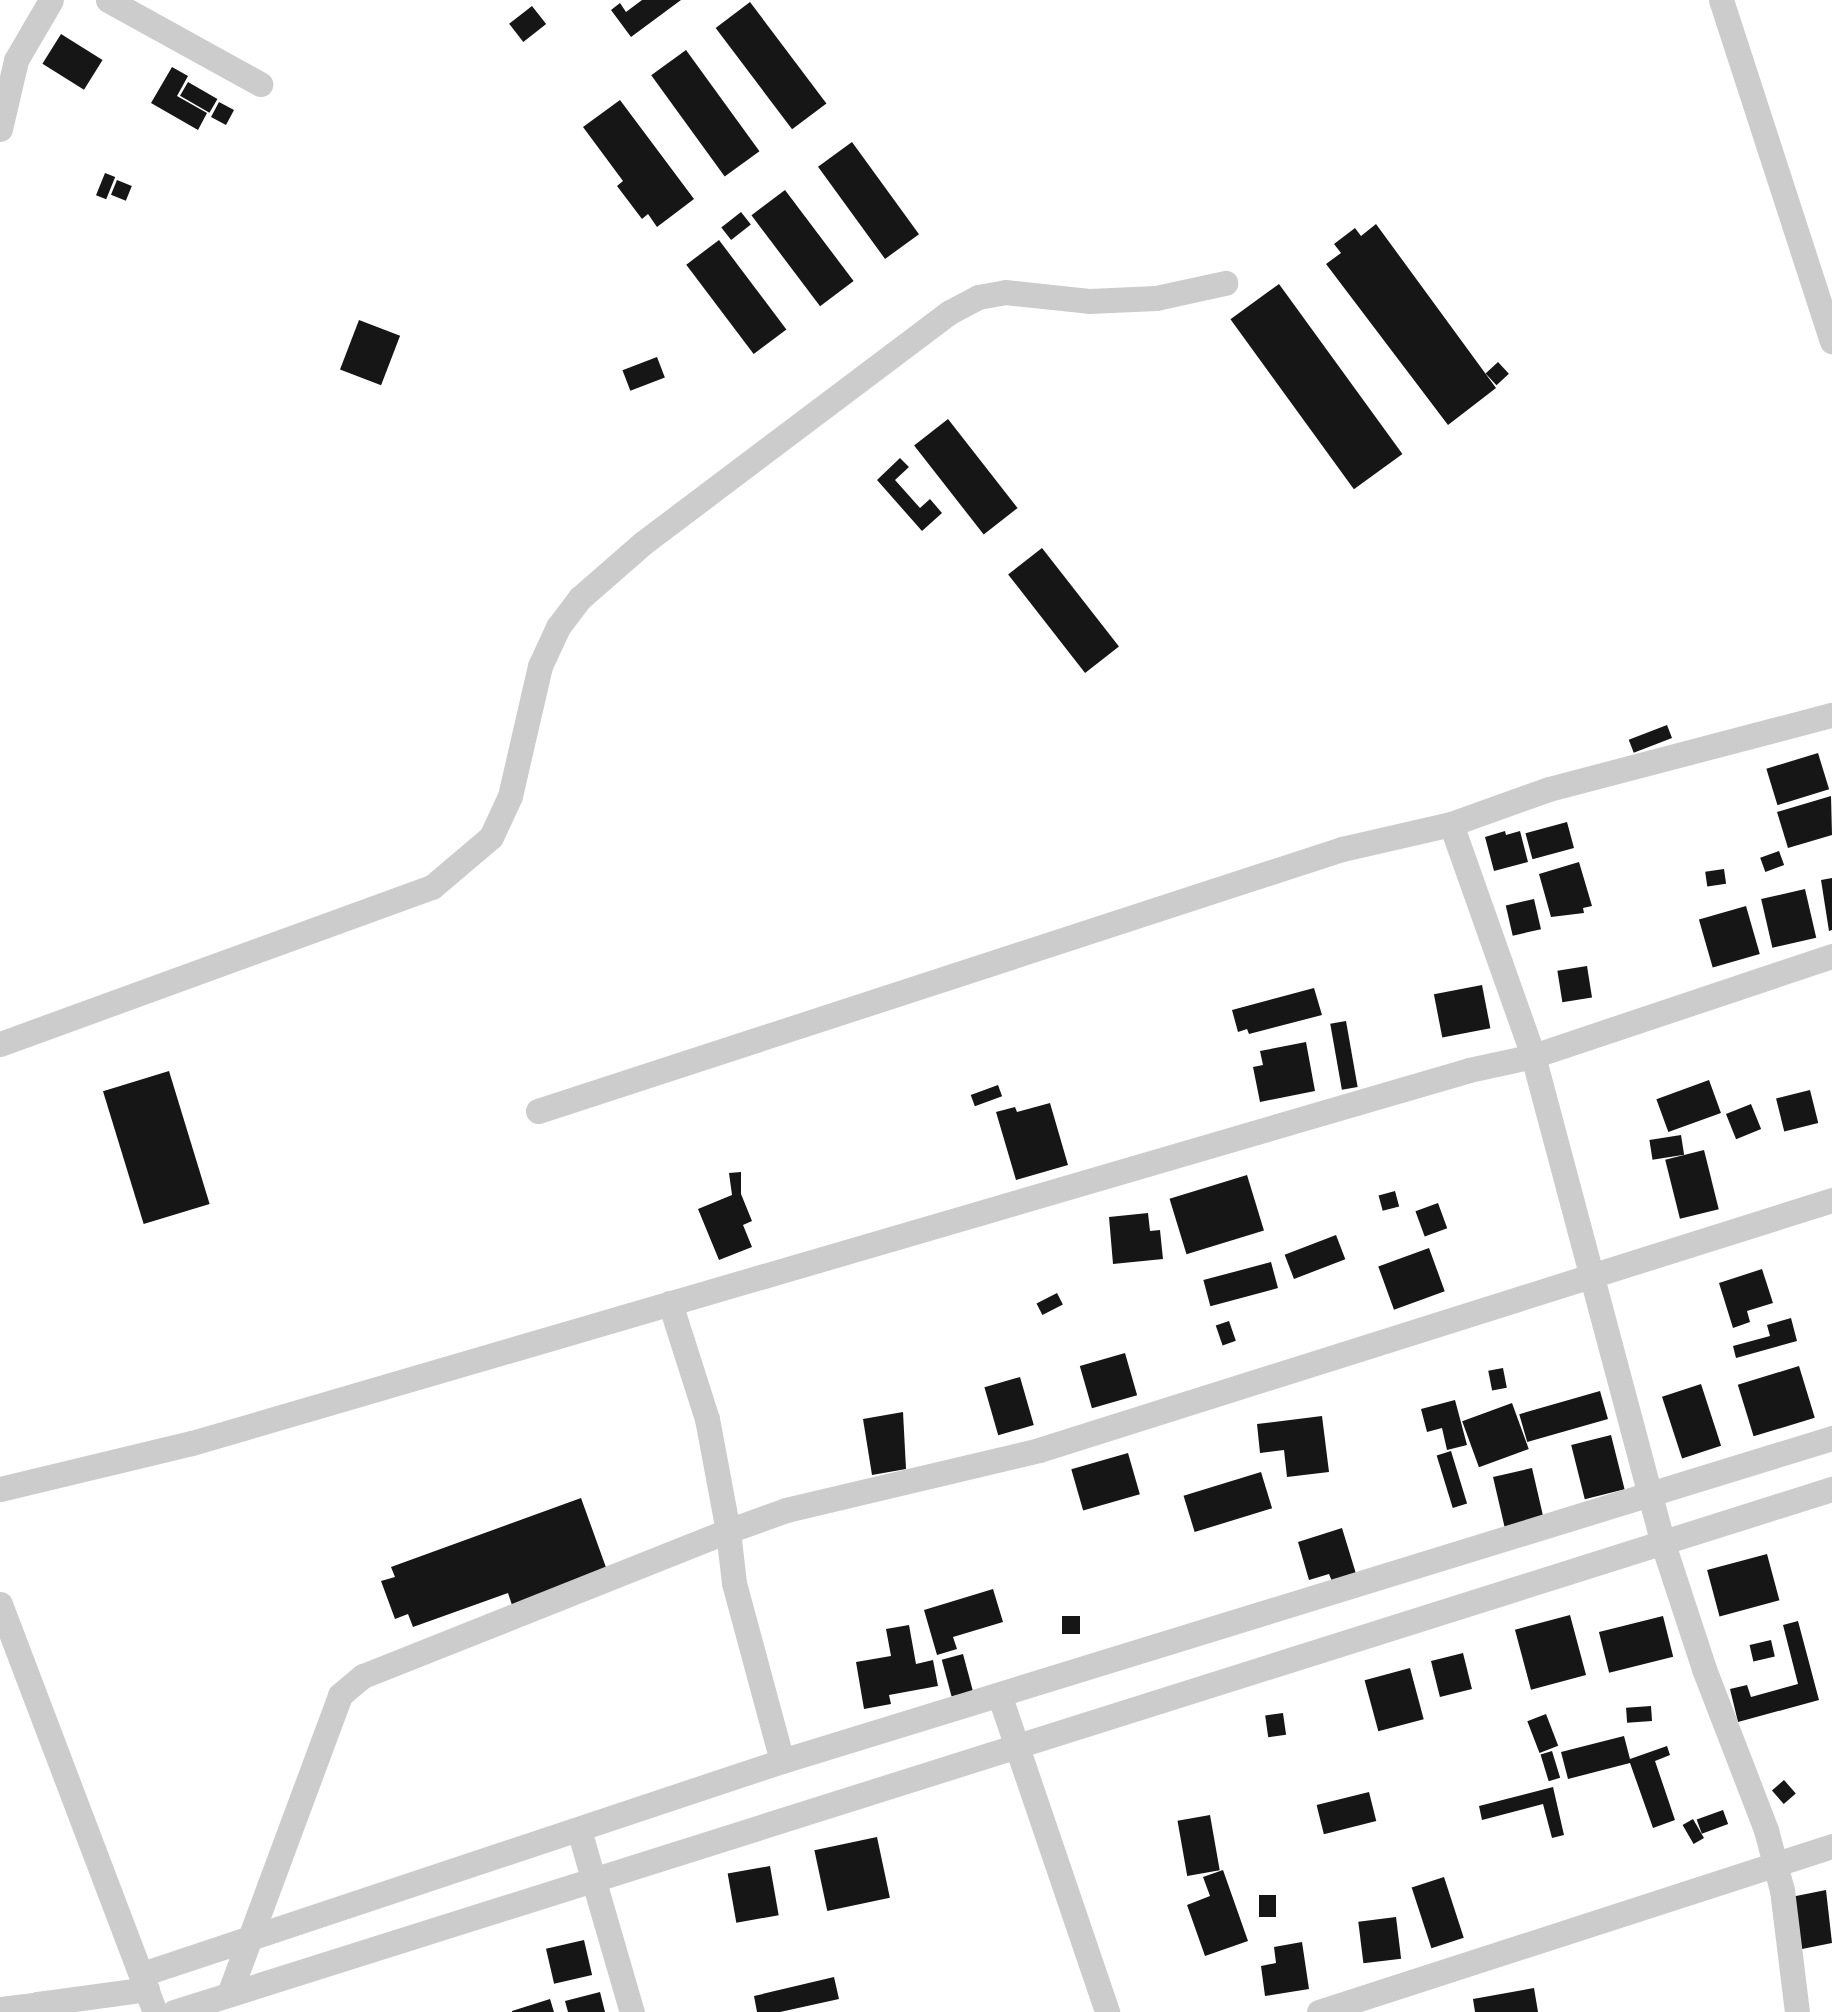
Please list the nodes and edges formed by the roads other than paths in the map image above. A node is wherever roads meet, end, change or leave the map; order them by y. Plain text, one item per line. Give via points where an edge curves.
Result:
1 (51, 0) edge
2 (108, 0) edge
3 (1721, 0) edge
4 (260, 84) dead end
5 (0, 128) edge
6 (1225, 283) dead end
7 (1832, 341) edge
8 (1832, 715) edge
9 (1451, 824) junction
10 (1832, 956) edge
11 (0, 1044) edge
12 (1533, 1056) junction
13 (538, 1111) dead end
14 (1832, 1200) edge
15 (1594, 1275) junction
16 (670, 1303) junction
17 (1832, 1438) edge
18 (1832, 1488) edge
19 (0, 1490) edge
20 (1648, 1495) junction
21 (728, 1531) junction
22 (1663, 1544) junction
23 (0, 1604) edge
24 (8, 1645) edge
25 (1000, 1697) junction
26 (1015, 1749) junction
27 (782, 1761) junction
28 (579, 1830) junction
29 (1832, 1846) edge
30 (1774, 1862) junction
31 (596, 1882) junction
32 (247, 1943) junction
33 (148, 1992) edge
34 (229, 1994) junction
35 (39, 2008) edge
36 (0, 2009) edge
37 (174, 2012) edge
38 (632, 2012) edge
39 (1107, 2012) edge
40 (1319, 2012) edge
41 (1797, 2012) edge

1 - 5 street via 16,60
2 - 4 street
3 - 7 street
6 - 11 street via 1156,298 1089,301 1006,292 950,312 580,598 540,666 510,796 491,837 461,865 432,887 378,909
8 - 9 street via 1549,789
9 - 12 street
9 - 13 street via 1342,850
10 - 12 street
12 - 15 street
12 - 16 street
14 - 15 street
15 - 20 street
15 - 21 street via 1039,1450 786,1510
16 - 19 street via 192,1444
16 - 21 street via 707,1419
17 - 20 street
18 - 22 street
20 - 22 street
20 - 25 street
21 - 27 street via 734,1583
21 - 32 street via 363,1676 340,1695
22 - 26 street
22 - 30 street
23 - 24 street
24 - 33 street
25 - 26 street
25 - 27 street
26 - 31 street
26 - 39 street
27 - 28 street
28 - 31 street
28 - 32 street
29 - 30 street
30 - 40 street
30 - 41 street
31 - 34 street
31 - 38 street
32 - 33 street
32 - 34 street
33 - 35 street
34 - 37 street
35 - 36 street

